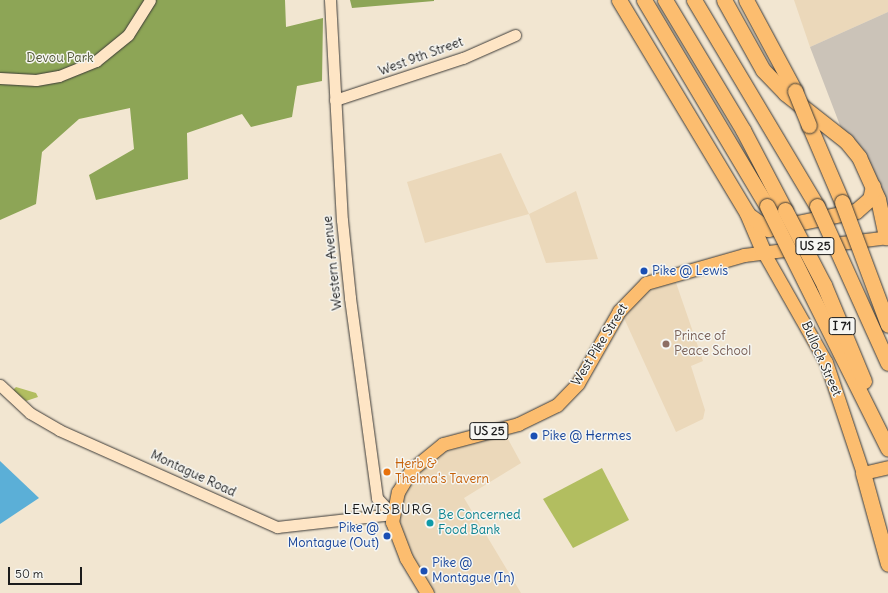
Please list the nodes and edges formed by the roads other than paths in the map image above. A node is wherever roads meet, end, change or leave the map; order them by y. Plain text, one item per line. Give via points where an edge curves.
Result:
1 (150, 0) edge
2 (330, 0) edge
3 (619, 0) edge
4 (665, 0) edge
5 (694, 0) edge
6 (724, 0) edge
7 (746, 0) edge
8 (645, 3) edge
9 (515, 35) dead end
10 (0, 78) edge
11 (335, 100) junction
12 (873, 186) junction
13 (747, 213) junction
14 (887, 240) edge
15 (764, 253) junction
16 (888, 324) edge
17 (888, 363) edge
18 (0, 385) edge
19 (888, 448) edge
20 (888, 467) edge
21 (863, 472) junction
22 (392, 514) junction
23 (888, 564) edge
24 (427, 593) edge

1 - 10 street via 128,36 96,61 51,77
2 - 11 street, Western Avenue
3 - 13 highway
4 - 19 highway, I 71, bridge via 747,137 785,210 839,320
5 - 17 highway, I 71, bridge via 817,206
6 - 12 highway via 763,70 784,93 846,141 859,158
7 - 16 highway, bridge via 795,91 842,202
8 - 19 highway, bridge via 767,206
9 - 11 street, West 9th Street via 463,58
11 - 22 street, Western Avenue via 343,227 377,498
12 - 13 highway via 870,199 856,211 768,228
12 - 14 highway
13 - 15 highway
14 - 15 main road, West Pike Street / US 25
15 - 21 main road, Bullock Street via 823,356
15 - 22 main road, West Pike Street / US 25 via 646,283 618,312 568,395 537,418 435,449 403,482
18 - 22 street, Montague Road via 30,413 59,430 277,527
20 - 21 main road
21 - 23 highway
22 - 24 main road, West Pike Street / US 25 via 394,534

